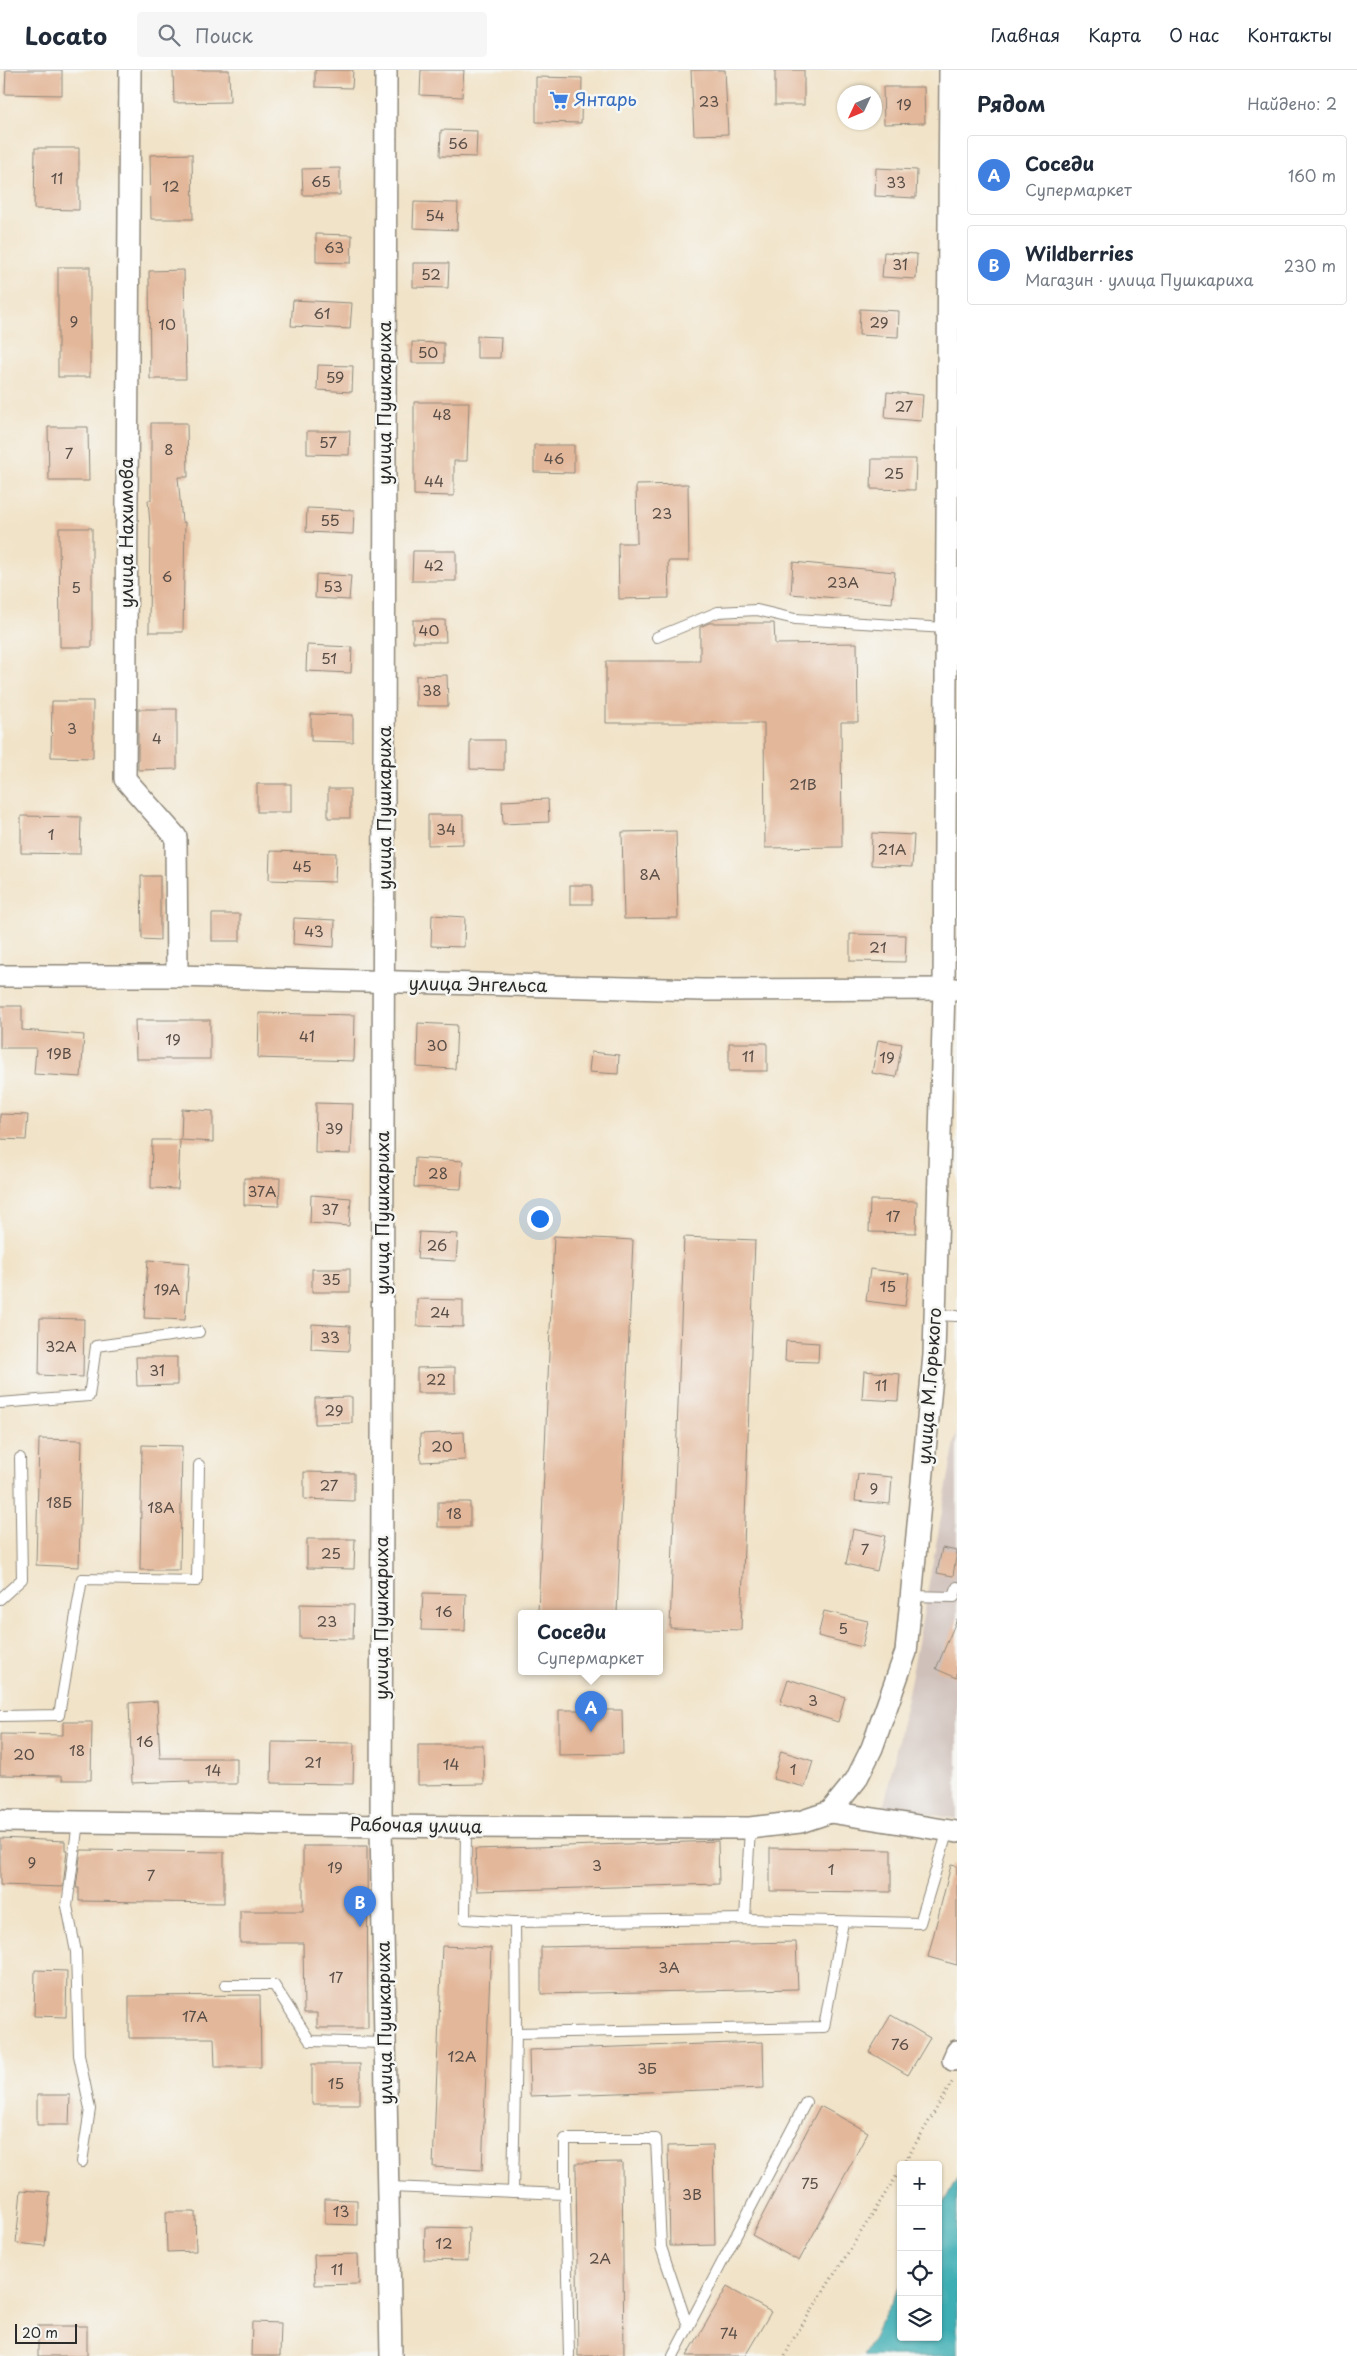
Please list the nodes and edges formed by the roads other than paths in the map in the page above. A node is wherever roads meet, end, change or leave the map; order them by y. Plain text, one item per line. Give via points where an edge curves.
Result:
1 (130, 70) edge
2 (386, 70) edge
3 (950, 70) edge
4 (946, 628) junction
5 (657, 637) dead end
6 (0, 976) edge
7 (177, 976) junction
8 (384, 983) junction
9 (950, 989) edge
10 (935, 1315) junction
11 (957, 1316) edge
12 (199, 1332) dead end
13 (0, 1403) edge
14 (20, 1458) dead end
15 (199, 1465) dead end
16 (956, 1594) edge
17 (912, 1596) junction
18 (0, 1599) edge
19 (0, 1716) edge
20 (830, 1812) junction
21 (0, 1821) edge
22 (78, 1822) junction
23 (381, 1826) junction
24 (466, 1827) junction
25 (750, 1828) junction
26 (952, 1831) edge
27 (745, 1919) junction
28 (515, 1922) junction
29 (843, 1922) junction
30 (225, 1985) dead end
31 (516, 2033) junction
32 (386, 2043) junction
33 (806, 2102) dead end
34 (82, 2162) dead end
35 (389, 2188) junction
36 (513, 2192) junction
37 (565, 2194) junction
38 (688, 2327) junction
39 (391, 2356) edge
40 (568, 2356) edge
41 (673, 2356) edge

1 - 7 street, улица Нахимова via 125,779 176,837
2 - 8 street, улица Пушкариха
3 - 4 street, улица М.Горького
4 - 5 lane via 795,619 757,610 718,612
4 - 9 street, улица М.Горького
6 - 7 street, улица Энгельса
7 - 8 street, улица Энгельса
8 - 9 street, улица Энгельса via 703,990
8 - 23 street, улица Пушкариха
9 - 10 street, улица М.Горького
10 - 11 lane
10 - 17 street, улица М.Горького
12 - 13 lane via 96,1346 89,1396
14 - 18 lane via 22,1579
15 - 19 lane via 196,1581 82,1580 59,1715
16 - 17 lane
17 - 20 street, улица М.Горького via 906,1652 872,1748 856,1780
20 - 25 street, Рабочая улица via 800,1822
20 - 26 street
21 - 22 street, Рабочая улица
22 - 23 street, Рабочая улица
22 - 34 lane via 67,1906 76,1952 79,2055 90,2109
23 - 24 street, Рабочая улица
23 - 32 street, улица Пушкариха
24 - 25 street, Рабочая улица
24 - 28 lane via 465,1919
25 - 27 lane
26 - 29 lane via 920,1923
27 - 28 lane
27 - 29 lane
28 - 31 lane
29 - 31 lane via 824,2028
30 - 32 lane via 274,1985 310,2041
31 - 36 lane
32 - 35 street, улица Пушкариха
33 - 38 lane
35 - 36 lane
35 - 39 street, улица Пушкариха
36 - 37 lane
37 - 38 lane via 565,2139 656,2139 661,2247
37 - 40 lane
38 - 41 lane

